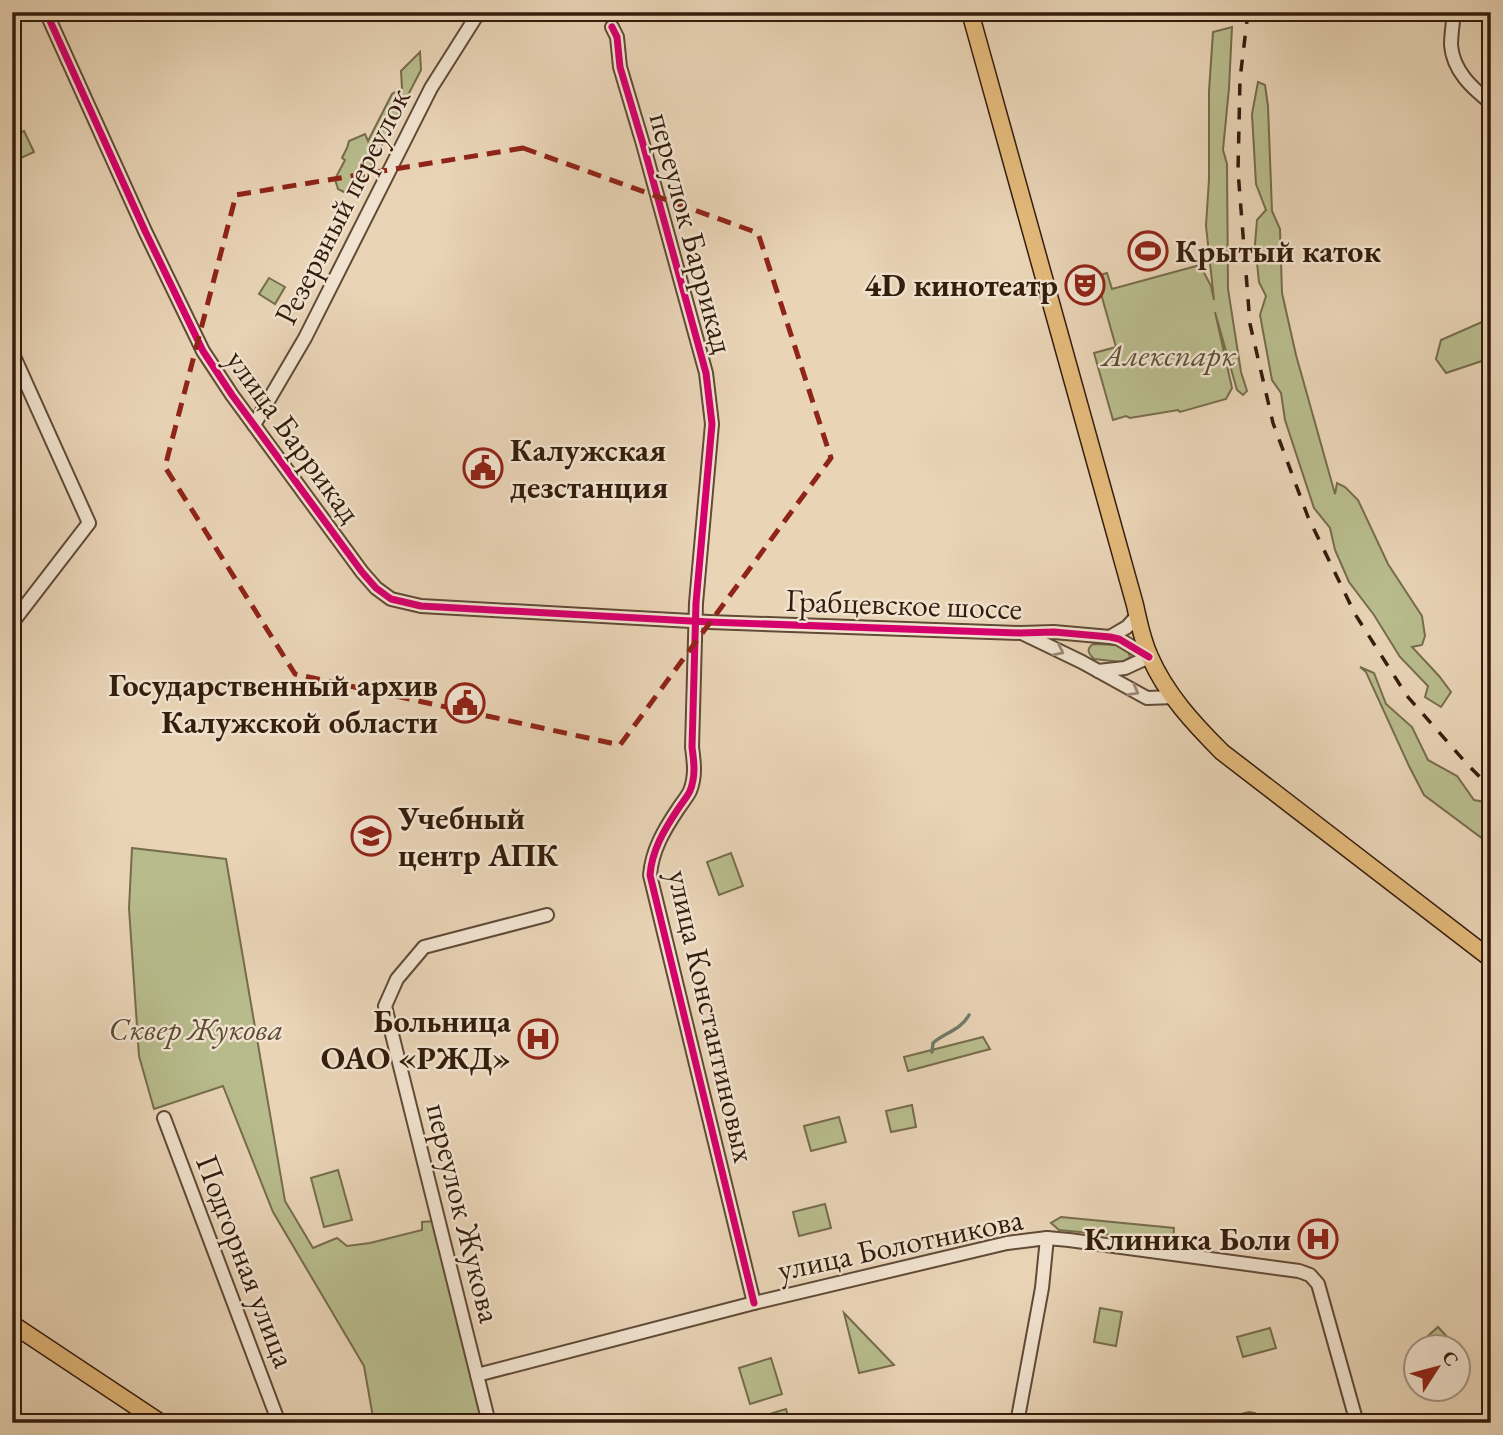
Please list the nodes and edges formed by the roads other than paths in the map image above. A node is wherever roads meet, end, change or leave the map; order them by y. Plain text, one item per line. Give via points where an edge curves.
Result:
1 (46, 12) edge
2 (479, 12) edge
3 (970, 12) edge
4 (1454, 12) edge
5 (611, 27) dead end
6 (1491, 103) edge
7 (12, 352) edge
8 (254, 425) junction
9 (1137, 616) junction
10 (696, 621) junction
11 (12, 623) edge
12 (1020, 633) junction
13 (1091, 636) junction
14 (1110, 637) junction
15 (1149, 657) junction
16 (1082, 662) junction
17 (1098, 671) junction
18 (1174, 697) junction
19 (547, 915) dead end
20 (1491, 959) edge
21 (164, 1118) dead end
22 (1046, 1238) junction
23 (754, 1303) junction
24 (12, 1324) edge
25 (477, 1375) junction
26 (161, 1423) edge
27 (279, 1423) edge
28 (489, 1423) edge
29 (1017, 1423) edge
30 (1357, 1423) edge

1 - 8 street, улица Баррикад via 187,320
2 - 8 street, Резервный переулок via 431,88 304,338
3 - 9 main road
4 - 6 street via 1451,47 1458,69
5 - 10 street, переулок Баррикад via 706,373 712,424
7 - 11 street via 89,523
8 - 10 street, улица Баррикад via 362,572 391,599 421,606
9 - 14 street
9 - 15 main road
10 - 12 street, Грабцевское шоссе
10 - 23 street, улица Константиновых via 693,779 654,852 650,875
12 - 13 street, Грабцевское шоссе
12 -> 16 street, Грабцевское шоссе
13 - 14 street, Грабцевское шоссе
13 - 16 street via 1082,648
14 - 15 street
15 - 17 street via 1125,668
15 - 18 main road
16 - 17 street, Грабцевское шоссе
17 -> 18 street, Грабцевское шоссе via 1147,698
18 - 20 main road via 1222,752
19 - 25 street, переулок Жукова via 424,947 397,979 385,1006
21 - 27 street, Подгорная улица
22 - 23 street, улица Болотникова via 1007,1243
22 - 29 street via 1042,1288
22 - 30 street, улица Болотникова via 1310,1275 1318,1284
23 - 25 street, улица Болотникова
24 - 26 main road
25 - 28 street, переулок Жукова

